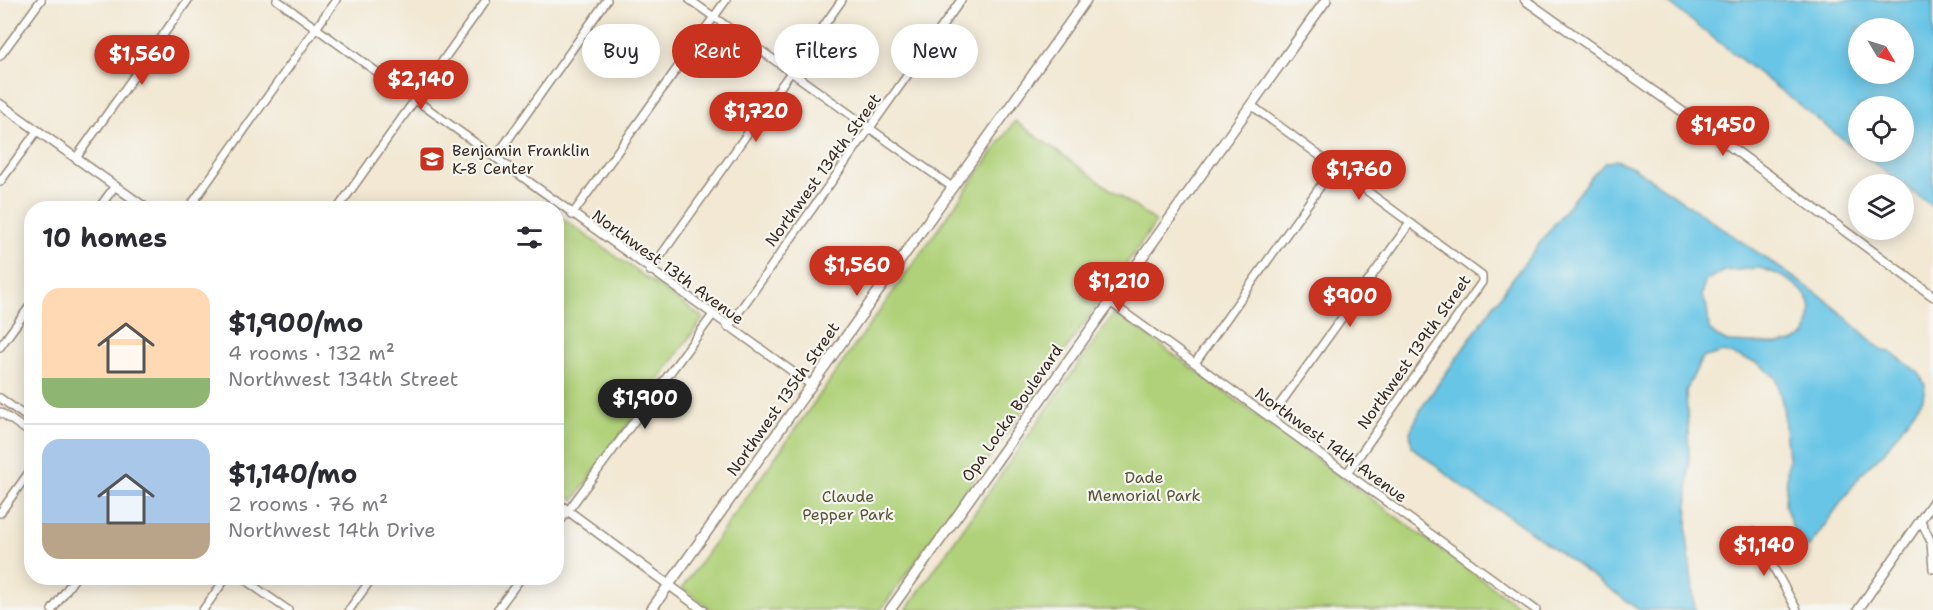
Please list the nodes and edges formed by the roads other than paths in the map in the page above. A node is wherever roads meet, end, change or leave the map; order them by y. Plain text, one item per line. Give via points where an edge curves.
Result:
1 (41, 0) edge
2 (188, 0) edge
3 (277, 0) edge
4 (336, 0) edge
5 (486, 0) edge
6 (607, 0) edge
7 (690, 0) edge
8 (726, 0) edge
9 (842, 0) edge
10 (962, 0) edge
11 (1086, 0) edge
12 (1326, 0) edge
13 (1525, 0) edge
14 (714, 17) junction
15 (825, 24) edge
16 (316, 28) junction
17 (0, 56) edge
18 (774, 59) edge
19 (788, 78) edge
20 (800, 78) edge
21 (414, 101) junction
22 (0, 104) edge
23 (1251, 105) junction
24 (870, 128) junction
25 (37, 131) junction
26 (75, 158) junction
27 (495, 158) junction
28 (1334, 167) junction
29 (0, 182) edge
30 (115, 186) junction
31 (952, 187) junction
32 (104, 201) edge
33 (136, 201) edge
34 (194, 201) edge
35 (343, 201) edge
36 (553, 201) edge
37 (564, 209) edge
38 (572, 215) junction
39 (1410, 223) junction
40 (650, 271) junction
41 (1933, 296) edge
42 (1110, 302) junction
43 (24, 314) edge
44 (712, 316) junction
45 (728, 327) junction
46 (0, 347) edge
47 (1195, 363) junction
48 (810, 385) junction
49 (0, 398) edge
50 (0, 412) edge
51 (24, 415) edge
52 (1270, 418) junction
53 (24, 428) edge
54 (1347, 473) junction
55 (24, 479) edge
56 (1933, 502) edge
57 (564, 508) edge
58 (570, 512) junction
59 (0, 513) edge
60 (564, 518) edge
61 (1921, 521) junction
62 (1754, 532) dead end
63 (1933, 569) edge
64 (70, 585) edge
65 (221, 585) edge
66 (252, 585) edge
67 (367, 585) edge
68 (516, 585) edge
69 (669, 585) junction
70 (52, 610) edge
71 (203, 610) edge
72 (288, 610) edge
73 (349, 610) edge
74 (498, 610) edge
75 (651, 610) edge
76 (703, 610) edge
77 (890, 610) edge
78 (1536, 610) edge
79 (1797, 610) edge
80 (1858, 610) edge

1 - 17 street
2 - 26 street
3 - 16 street, Northwest 13th Avenue
4 - 16 street
5 - 21 street
6 - 27 street
7 - 14 street
8 - 14 street
9 - 15 street
10 - 24 street, Northwest 134th Street
11 - 31 main road, Northwest 135th Street
12 - 23 main road, Opa Locka Boulevard
13 - 41 street
14 - 18 street
14 - 38 street
16 - 21 street, Northwest 13th Avenue
16 - 34 street
19 - 40 street
20 - 24 street
21 - 27 street, Northwest 13th Avenue
21 - 35 street
22 - 25 street
23 - 28 street
23 - 42 main road, Opa Locka Boulevard
24 - 31 street
24 - 45 street, Northwest 134th Street
25 - 26 street
25 - 29 street
26 - 30 street
27 - 36 street, Northwest 13th Avenue
28 - 39 street
28 - 47 street
30 - 32 street
30 - 33 street
31 - 48 main road, Northwest 135th Street
37 - 38 street, Northwest 13th Avenue
38 - 40 street, Northwest 13th Avenue
39 - 52 street
39 - 54 street, Northwest 139th Street via 1482,276 1482,282
40 - 44 street, Northwest 13th Avenue
42 - 47 street, Northwest 14th Avenue
42 - 77 main road, Opa Locka Boulevard
43 - 46 street
44 - 45 street, Northwest 13th Avenue
44 - 58 street
45 - 48 street, Northwest 13th Avenue
47 - 52 street, Northwest 14th Avenue
48 - 69 main road, Northwest 135th Street
49 - 51 street
50 - 53 street
52 - 54 street, Northwest 14th Avenue
54 - 78 street, Northwest 14th Avenue
55 - 59 street
56 - 61 street
57 - 58 street
58 - 60 street
58 - 69 street
61 - 63 street via 1931,542
61 - 80 street
62 - 79 street
64 - 70 street
65 - 71 street
66 - 72 street
67 - 73 street
68 - 74 street
69 - 75 main road, Northwest 135th Street
69 - 76 street

